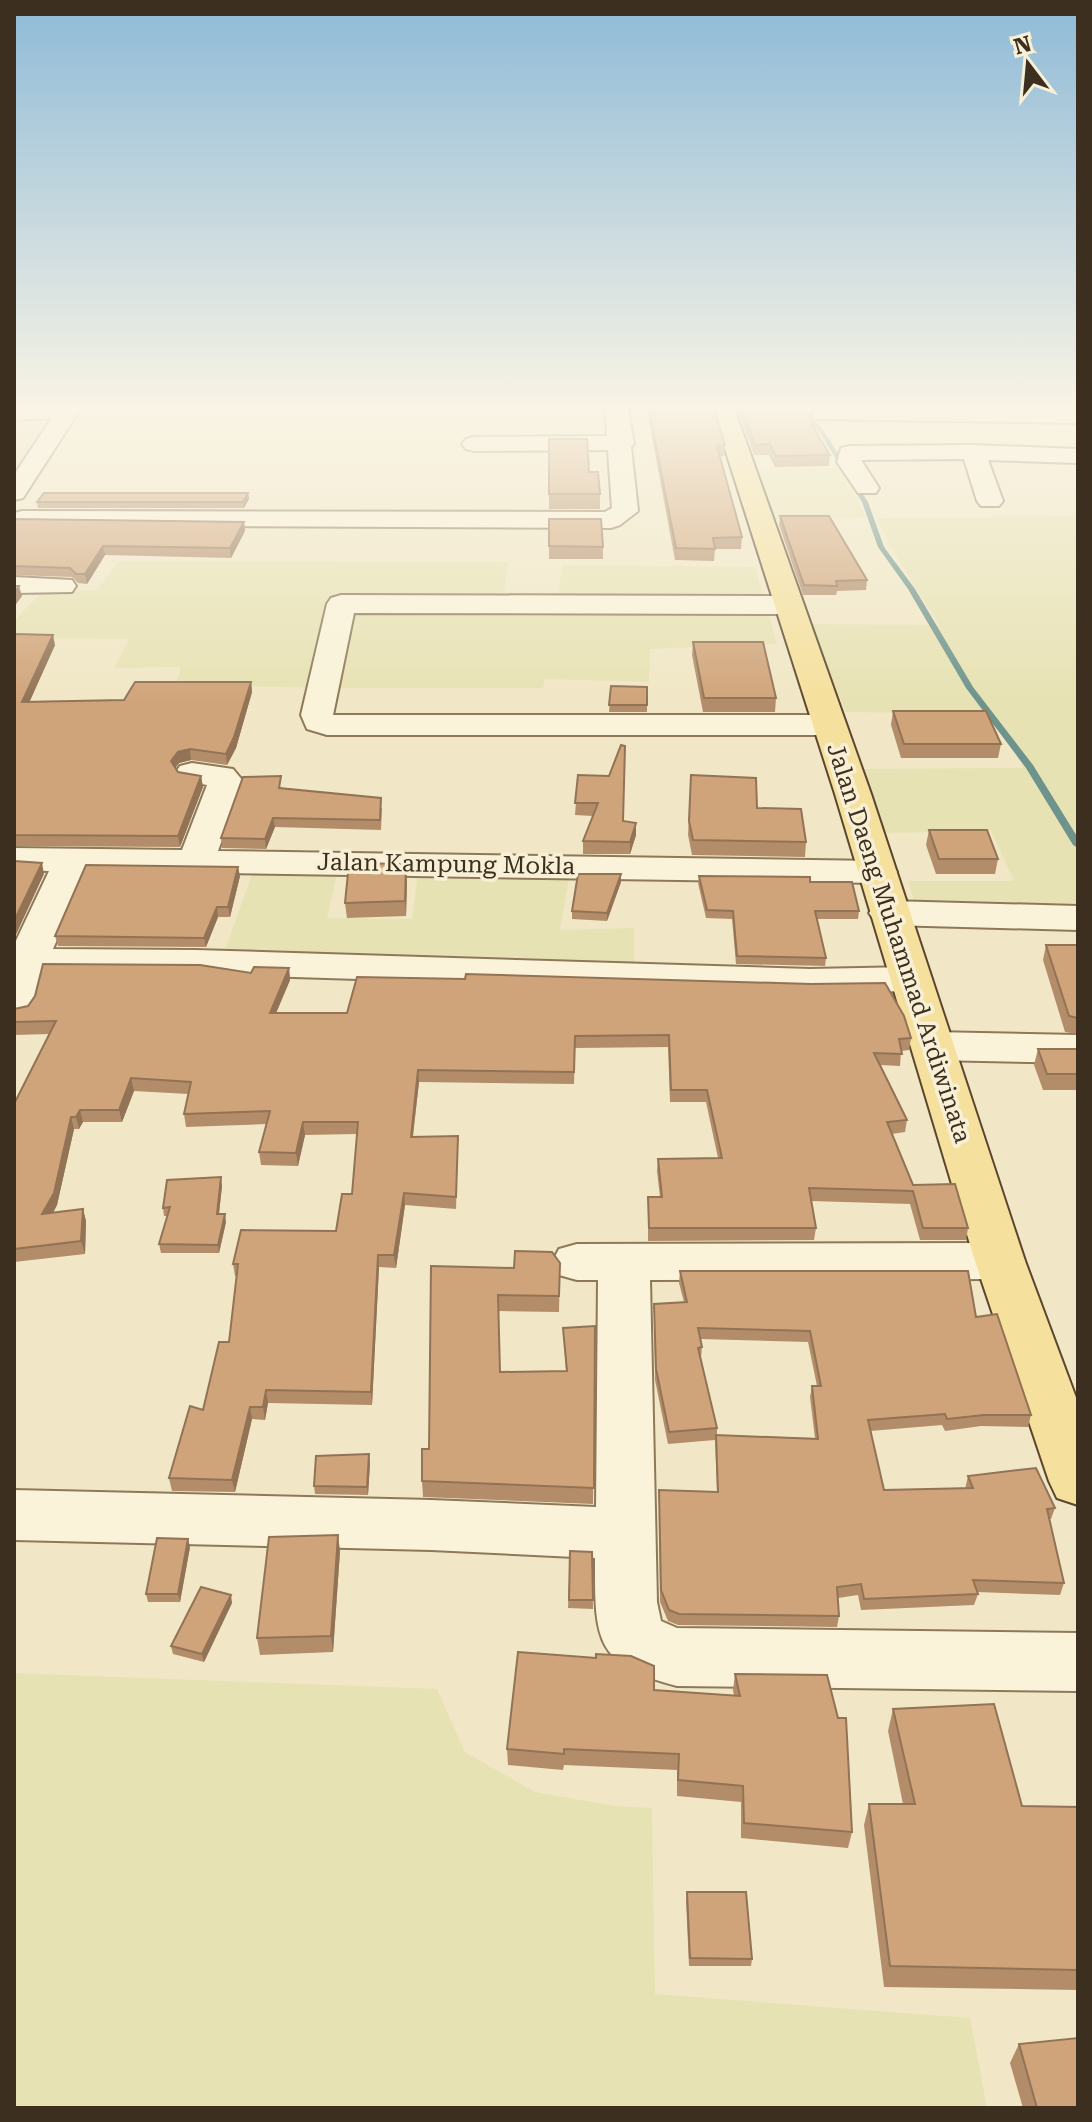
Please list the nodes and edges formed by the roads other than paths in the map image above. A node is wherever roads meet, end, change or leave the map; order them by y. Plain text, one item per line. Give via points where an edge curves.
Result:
1 (625, 504) edge
2 (755, 504) edge
3 (22, 519) edge
4 (14, 585) edge
5 (62, 586) dead end
6 (789, 605) junction
7 (828, 725) junction
8 (192, 773) edge
9 (14, 859) edge
10 (72, 861) junction
11 (196, 861) junction
12 (878, 872) junction
13 (889, 913) junction
14 (1078, 918) edge
15 (27, 961) junction
16 (911, 979) junction
17 (14, 1007) edge
18 (933, 1046) junction
19 (1078, 1049) edge
20 (1000, 1261) junction
21 (1078, 1481) edge
22 (14, 1515) edge
23 (626, 1534) junction
24 (1078, 1662) edge

1 - 3 street via 620,517 595,522
2 - 6 main road, Jalan Daeng Muhammad Ardiwinata
4 - 5 street
6 - 7 main road, Jalan Daeng Muhammad Ardiwinata
6 - 7 street via 341,604 317,715 327,725
7 - 12 main road, Jalan Daeng Muhammad Ardiwinata
8 - 11 street via 226,781
9 - 10 street, Jalan Kampung Mokla
10 - 11 street, Jalan Kampung Mokla
10 - 15 street
11 - 12 street, Jalan Kampung Mokla
12 - 13 main road, Jalan Daeng Muhammad Ardiwinata
13 - 14 street
13 - 16 main road, Jalan Daeng Muhammad Ardiwinata
15 - 16 street via 810,981
15 - 17 street
16 - 18 main road, Jalan Daeng Muhammad Ardiwinata
18 - 19 street
18 - 20 main road, Jalan Daeng Muhammad Ardiwinata
20 - 21 main road, Jalan Daeng Muhammad Ardiwinata
20 - 23 street via 601,1262
22 - 23 street
23 - 24 street via 626,1602 633,1637 653,1651 677,1657

